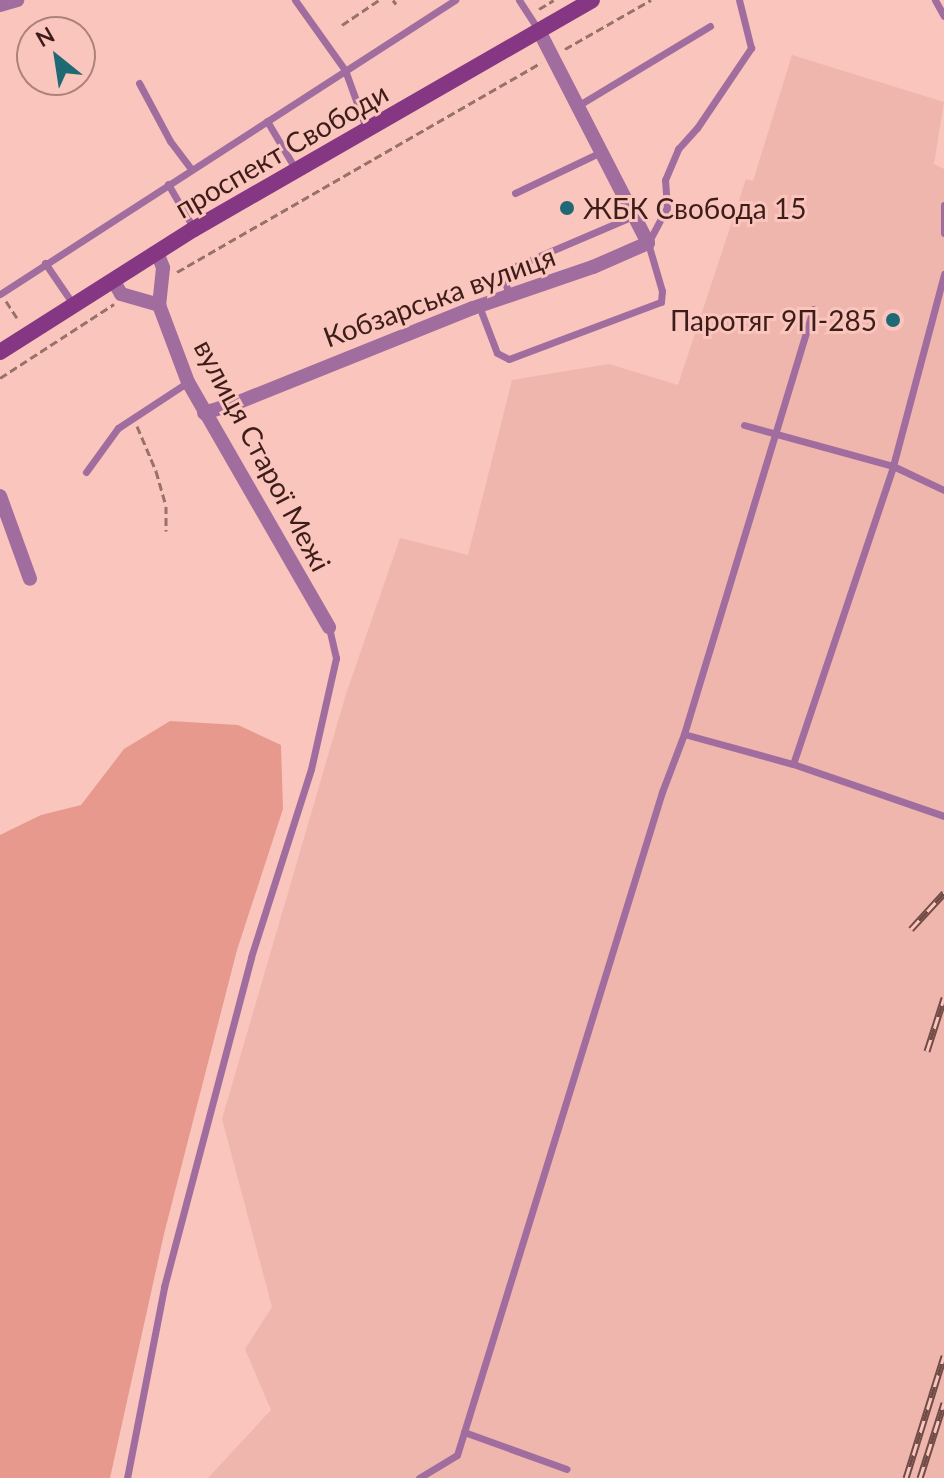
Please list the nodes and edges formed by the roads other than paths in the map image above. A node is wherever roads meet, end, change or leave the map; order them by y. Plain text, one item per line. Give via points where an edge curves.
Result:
1 (17, 0) edge
2 (295, 0) edge
3 (455, 0) edge
4 (519, 0) edge
5 (592, 0) edge
6 (739, 0) edge
7 (935, 0) edge
8 (0, 5) edge
9 (944, 16) edge
10 (710, 26) dead end
11 (539, 31) junction
12 (345, 70) junction
13 (139, 83) dead end
14 (579, 105) junction
15 (267, 121) junction
16 (367, 130) junction
17 (603, 151) junction
18 (191, 169) junction
19 (296, 171) junction
20 (168, 184) junction
21 (515, 193) dead end
22 (944, 205) edge
23 (635, 215) junction
24 (194, 229) junction
25 (944, 233) edge
26 (648, 243) junction
27 (157, 252) junction
28 (45, 263) junction
29 (944, 274) edge
30 (113, 280) junction
31 (0, 293) edge
32 (509, 296) junction
33 (74, 305) junction
34 (159, 305) junction
35 (479, 306) junction
36 (813, 309) dead end
37 (0, 352) edge
38 (188, 382) junction
39 (204, 413) junction
40 (744, 425) dead end
41 (776, 436) junction
42 (893, 466) junction
43 (86, 472) dead end
44 (944, 490) edge
45 (0, 496) edge
46 (30, 579) dead end
47 (329, 627) joint
48 (684, 734) junction
49 (793, 764) junction
50 (944, 816) edge
51 (464, 1432) junction
52 (567, 1469) dead end
53 (127, 1478) edge
54 (419, 1478) edge

1 - 8 street
2 - 12 lane
3 - 12 lane
4 - 11 lane
5 - 11 main road, проспект Свободи
6 - 26 lane via 751,48 678,149 665,180 667,208
7 - 9 lane
10 - 14 lane
11 - 14 street
11 - 16 main road, проспект Свободи
12 - 15 lane
12 - 16 lane
13 - 18 lane
14 - 17 street
15 - 18 lane
15 - 19 lane
16 - 19 main road, проспект Свободи
17 - 21 lane
17 - 23 street
18 - 20 lane
19 - 24 main road, проспект Свободи
20 - 24 lane
20 - 28 lane
22 - 25 lane
23 - 26 street
23 - 32 lane via 502,272
24 - 27 main road, проспект Свободи
26 - 32 street, Кобзарська вулиця
26 - 35 lane via 661,302 606,323 509,359 497,353
27 - 30 main road, проспект Свободи
27 - 34 street, вулиця Старої Межі via 163,268
28 - 31 lane
28 - 33 lane
29 - 42 lane
30 - 33 main road, проспект Свободи
30 - 34 street via 121,294
32 - 35 street, Кобзарська вулиця
33 - 37 main road, проспект Свободи
34 - 38 street, вулиця Старої Межі
35 - 39 street, Кобзарська вулиця
36 - 41 lane
38 - 39 street, вулиця Старої Межі
38 - 43 lane via 118,428
39 - 47 street, вулиця Старої Межі
40 - 41 lane
41 - 42 lane
41 - 48 lane
42 - 44 lane
42 - 49 lane
45 - 46 street
47 - 53 lane via 336,658 311,769 251,957 164,1287
48 - 49 lane
48 - 51 lane
49 - 50 lane
51 - 52 lane
51 - 54 lane via 457,1455

